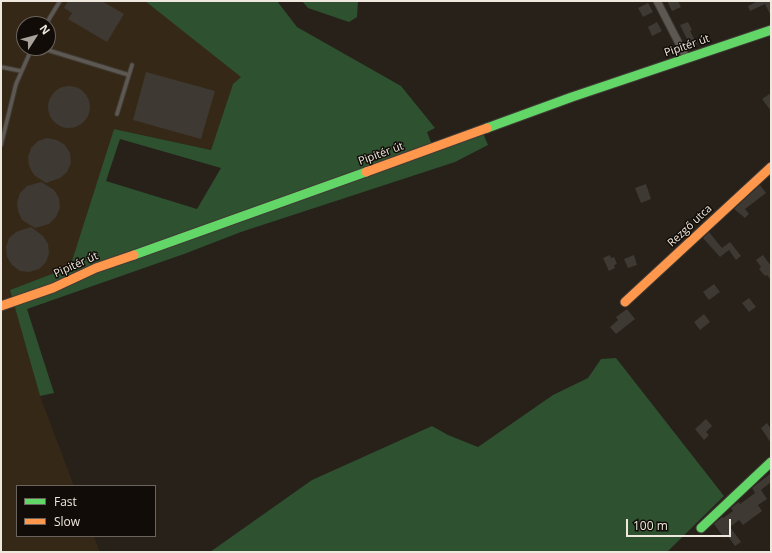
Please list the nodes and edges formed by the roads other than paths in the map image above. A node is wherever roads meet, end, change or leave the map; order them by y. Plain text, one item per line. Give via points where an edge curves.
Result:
1 (60, 1) edge
2 (657, 1) edge
3 (51, 16) edge
4 (771, 30) edge
5 (56, 53) edge
6 (28, 56) edge
7 (687, 59) junction
8 (132, 65) dead end
9 (1, 67) edge
10 (21, 71) junction
11 (129, 75) junction
12 (117, 114) dead end
13 (3, 125) edge
14 (1, 145) edge
15 (771, 167) edge
16 (626, 302) dead end
17 (1, 306) edge
18 (771, 462) edge
19 (701, 528) dead end

1 - 3 lane
2 - 7 street
4 - 7 street, Pipitér út
5 - 11 lane
6 - 10 lane
7 - 17 street, Pipitér út via 96,268 53,288
8 - 11 lane
9 - 10 lane
10 - 13 lane
11 - 12 lane
13 - 14 lane
15 - 16 street, Rezgő utca
18 - 19 street

